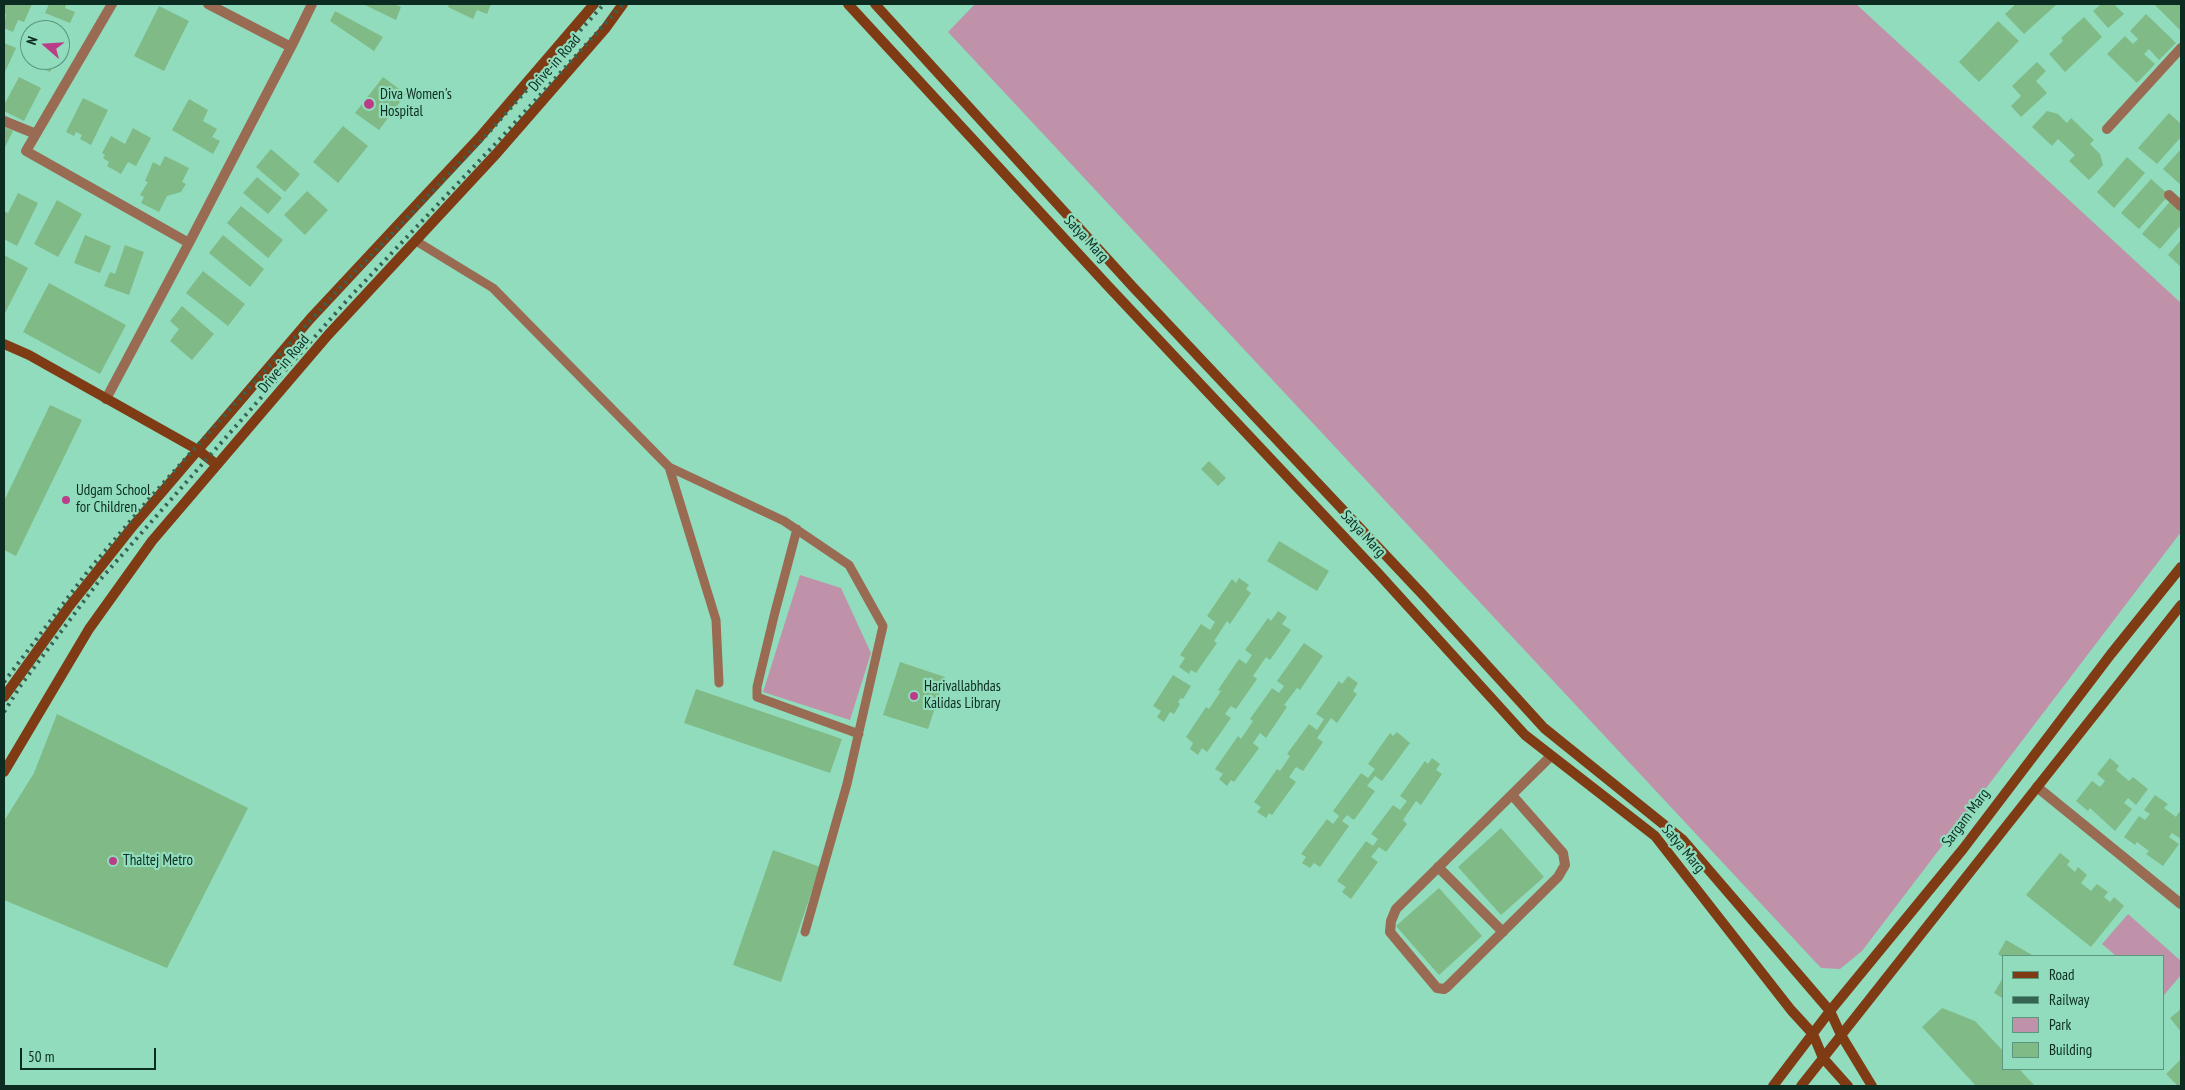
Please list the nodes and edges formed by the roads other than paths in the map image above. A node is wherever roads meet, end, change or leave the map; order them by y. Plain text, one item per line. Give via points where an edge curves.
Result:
1 (112, 4) edge
2 (208, 4) edge
3 (312, 4) edge
4 (594, 4) edge
5 (623, 4) edge
6 (848, 4) edge
7 (875, 4) edge
8 (290, 47) junction
9 (2181, 48) edge
10 (4, 121) edge
11 (2107, 129) dead end
12 (36, 134) junction
13 (2169, 195) dead end
14 (2181, 206) edge
15 (416, 241) junction
16 (189, 243) junction
17 (4, 344) edge
18 (106, 399) junction
19 (198, 450) junction
20 (217, 465) junction
21 (669, 467) junction
22 (797, 529) junction
23 (2181, 567) edge
24 (2181, 605) edge
25 (1462, 638) junction
26 (1447, 649) junction
27 (719, 683) dead end
28 (4, 697) edge
29 (859, 734) junction
30 (1551, 756) junction
31 (4, 772) edge
32 (2037, 787) junction
33 (1512, 795) junction
34 (1438, 868) junction
35 (2181, 904) edge
36 (805, 932) dead end
37 (1503, 932) junction
38 (1830, 1011) junction
39 (1813, 1034) junction
40 (1841, 1035) junction
41 (1823, 1058) junction
42 (1773, 1086) edge
43 (1801, 1086) edge
44 (1848, 1086) edge
45 (1872, 1086) edge

1 - 12 street
2 - 8 street
3 - 8 street
4 - 19 main road, Drive-in Road via 479,138 310,319
5 - 15 main road, Drive-in Road via 497,153
6 - 26 main road, Satya Marg
7 - 25 main road, Satya Marg via 1132,286
8 - 16 street
9 - 11 street
10 - 12 street
12 - 16 street via 26,151
13 - 14 street
15 - 20 main road, Drive-in Road via 328,335
15 - 21 lane via 493,288
16 - 18 street
17 - 18 main road
18 - 19 main road
19 - 20 main road
19 - 28 main road, Drive-in Road via 68,608
20 - 31 main road, Drive-in Road via 152,541 88,628
21 - 22 lane
21 - 27 lane via 716,620
22 - 29 lane via 849,565 883,626
22 - 29 lane via 770,631 757,697
23 - 38 main road, Sargam Marg via 1963,849
24 - 32 main road
25 - 26 main road
25 - 38 main road, Satya Marg via 1544,728 1683,840
26 - 30 main road, Satya Marg via 1525,735
29 - 36 lane
30 - 33 street
30 - 39 main road, Satya Marg via 1655,836
32 - 35 street
32 - 40 main road
33 - 34 street
33 - 37 street via 1563,852 1565,865 1558,877
34 - 37 street
34 - 37 street via 1396,908 1390,921 1390,932 1436,988 1447,987
38 - 39 main road, Sargam Marg
38 - 40 main road, Satya Marg
39 - 41 main road, Satya Marg
39 - 42 main road, Sargam Marg
40 - 41 main road
40 - 45 main road, Satya Marg
41 - 43 main road
41 - 44 main road, Satya Marg

